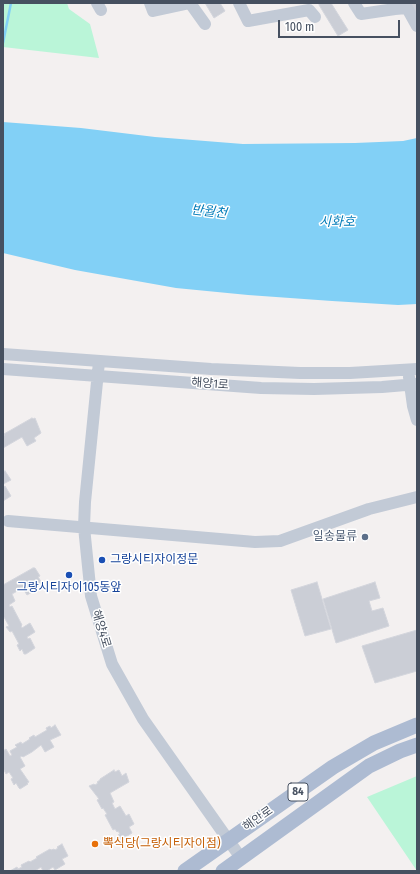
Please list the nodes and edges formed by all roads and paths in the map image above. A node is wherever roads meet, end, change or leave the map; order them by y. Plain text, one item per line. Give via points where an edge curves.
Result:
1 (150, 3) edge
2 (239, 3) edge
3 (288, 3) edge
4 (354, 3) edge
5 (175, 5) edge
6 (396, 6) edge
7 (284, 15) junction
8 (315, 17) dead end
9 (205, 24) dead end
10 (417, 26) edge
11 (3, 354) edge
12 (99, 362) junction
13 (3, 369) edge
14 (413, 369) edge
15 (98, 376) junction
16 (414, 384) edge
17 (417, 420) edge
18 (417, 497) edge
19 (8, 521) dead end
20 (84, 527) junction
21 (417, 725) edge
22 (417, 745) edge
23 (229, 840) junction
24 (242, 858) junction
25 (185, 871) edge
26 (223, 871) edge

1 - 5 street via 153,11
2 - 7 street via 248,21
3 - 7 street
4 - 6 street via 361,14
5 - 9 street via 190,3
6 - 10 street via 406,8
7 - 8 street via 309,10
11 - 12 street, 해양1로
12 - 14 street, 해양1로 via 300,373
12 - 15 street, 해양4로
13 - 15 street, 해양1로
14 - 16 street
15 - 16 street, 해양1로 via 261,388 382,387
15 - 20 street, 해양4로
16 - 17 street via 413,406
18 - 20 street via 369,509 280,541 255,542
19 - 20 street
20 - 23 street, 해양4로 via 90,596 112,664 143,719
21 - 23 main road, 해안로 / 84 via 374,743 333,767
22 - 24 main road, 해안로 / 84 via 369,766
23 - 24 street, 해양4로
23 - 25 main road, 해안로 / 84
24 - 26 main road, 해안로 / 84

